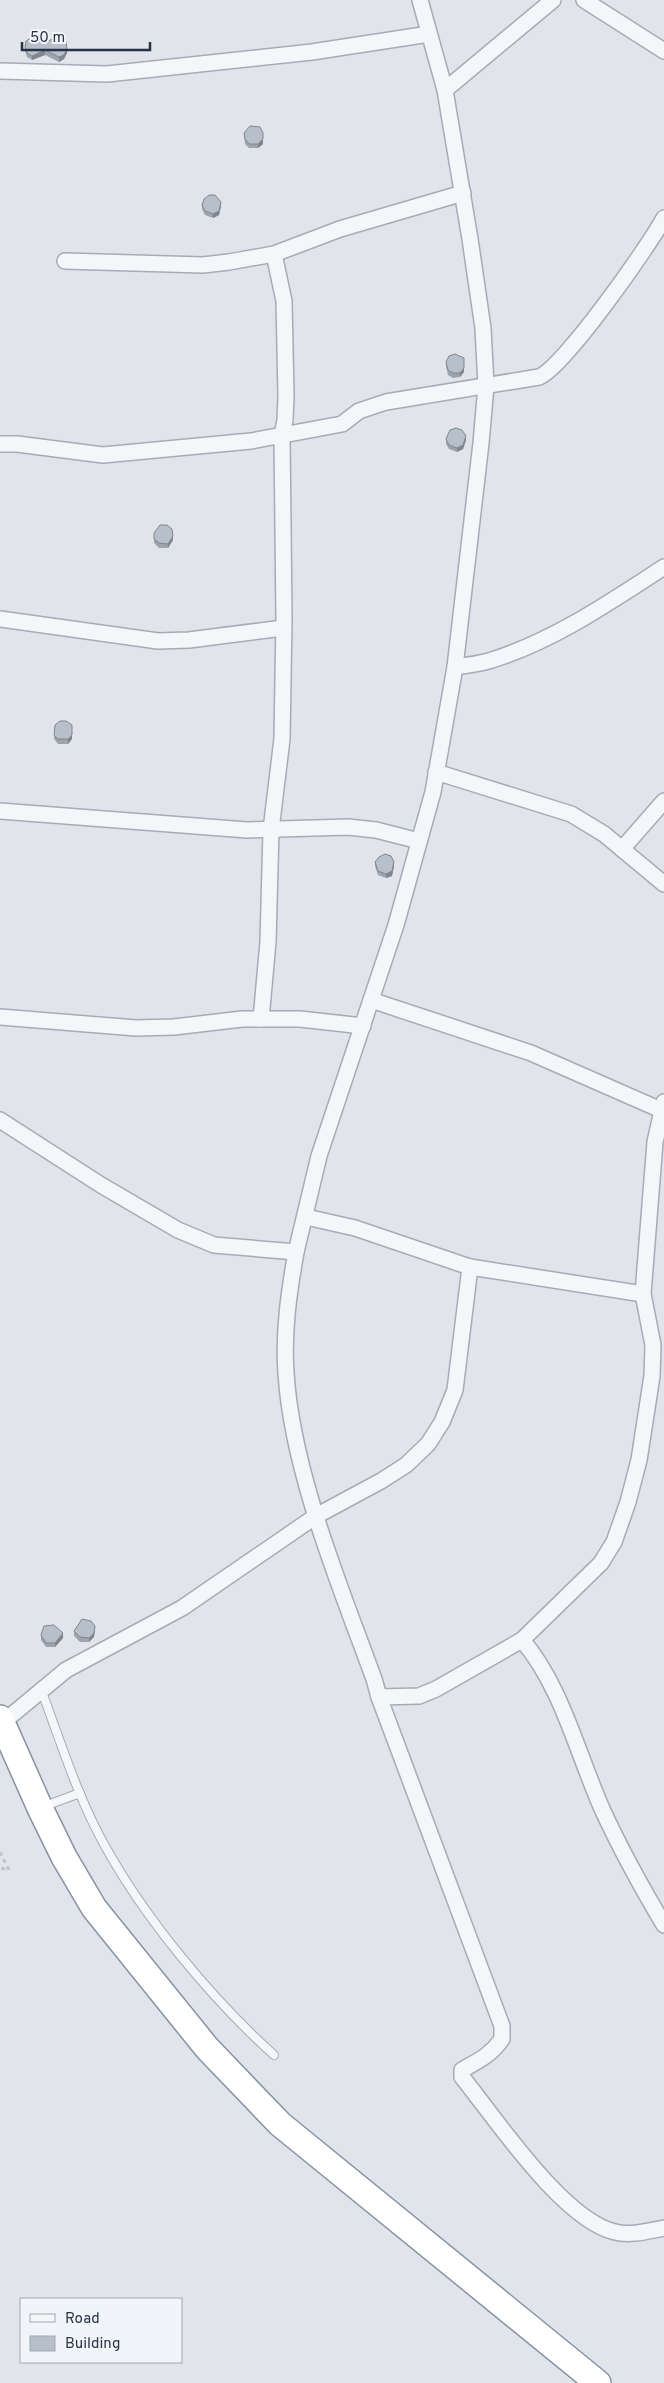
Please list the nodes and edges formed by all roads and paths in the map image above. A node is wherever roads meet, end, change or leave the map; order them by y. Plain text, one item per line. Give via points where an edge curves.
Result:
1 (420, 0) edge
2 (553, 0) edge
3 (584, 0) edge
4 (430, 34) junction
5 (664, 51) edge
6 (0, 71) edge
7 (445, 90) junction
8 (463, 192) junction
9 (663, 224) edge
10 (274, 254) junction
11 (65, 261) dead end
12 (486, 386) junction
13 (282, 436) junction
14 (0, 444) edge
15 (664, 567) edge
16 (0, 620) edge
17 (284, 628) junction
18 (455, 667) junction
19 (436, 772) junction
20 (664, 801) edge
21 (0, 811) edge
22 (270, 830) junction
23 (419, 841) junction
24 (622, 848) junction
25 (664, 884) edge
26 (371, 1000) junction
27 (0, 1017) edge
28 (261, 1019) junction
29 (363, 1026) junction
30 (662, 1106) edge
31 (0, 1120) edge
32 (306, 1217) junction
33 (296, 1252) junction
34 (470, 1268) junction
35 (644, 1294) junction
36 (659, 1346) edge
37 (316, 1516) junction
38 (522, 1640) junction
39 (42, 1692) junction
40 (378, 1697) junction
41 (1, 1720) edge
42 (80, 1792) junction
43 (40, 1808) junction
44 (0, 1852) edge
45 (0, 1868) edge
46 (664, 1925) edge
47 (274, 2055) dead end
48 (664, 2228) edge
49 (598, 2383) edge

1 - 4 street
2 - 7 street
3 - 5 street
4 - 6 street via 312,52 107,74
4 - 7 street
7 - 8 street
8 - 10 street via 340,229
8 - 12 street via 482,328
9 - 12 street via 634,266 548,372 538,377
10 - 11 street via 203,266
10 - 13 street via 284,301 286,396
12 - 13 street via 377,404 359,411 342,424
12 - 18 street
13 - 14 street via 103,455
13 - 17 street
15 - 18 street via 596,612 545,637 492,660
16 - 17 street via 158,640 189,640
17 - 22 street via 282,739
18 - 19 street
19 - 23 street
19 - 24 street via 571,814
20 - 24 street
21 - 22 street via 120,822
22 - 23 street via 348,827
22 - 28 street via 268,942
23 - 26 street via 396,926
24 - 25 street
26 - 29 street
26 - 30 street via 531,1053
27 - 28 street via 136,1028
28 - 29 street via 300,1018
29 - 32 street via 319,1156
30 - 35 street via 655,1142
31 - 33 street via 178,1230 214,1245
32 - 33 street
32 - 34 street via 355,1228
33 - 37 street via 286,1311 286,1373 296,1442
34 - 35 street
34 - 37 street via 455,1390 442,1422 406,1465
35 - 36 street
36 - 38 street via 638,1460 614,1542 582,1584
37 - 39 street via 182,1608 66,1670
37 - 40 street
38 - 40 street via 436,1690 419,1696
38 - 46 street via 535,1655 549,1681 603,1811
39 - 41 street
39 - 42 lane
40 - 48 street via 502,2026 502,2039 486,2058 462,2070 462,2077 557,2195 581,2215 617,2233
41 - 43 highway
42 - 43 lane
42 - 47 lane via 123,1878 220,2002
43 - 49 highway via 94,1908 220,2062 280,2124
44 - 45 path via 9,1870

